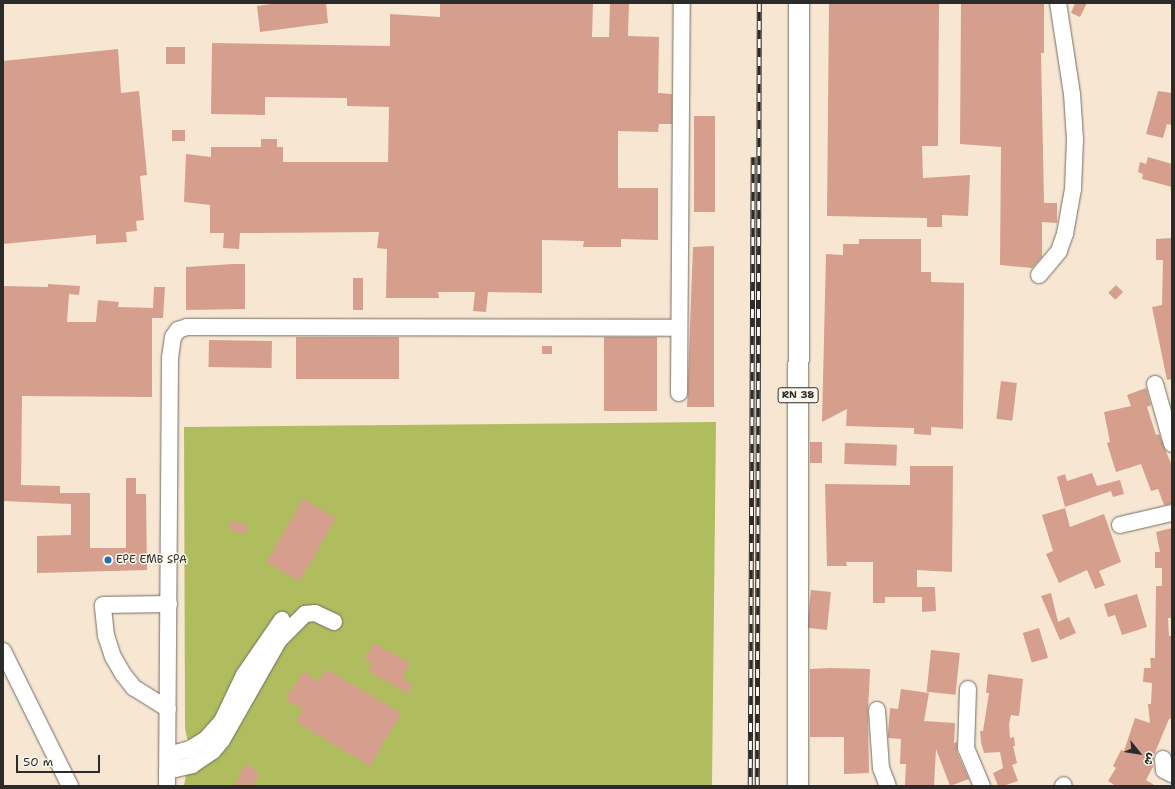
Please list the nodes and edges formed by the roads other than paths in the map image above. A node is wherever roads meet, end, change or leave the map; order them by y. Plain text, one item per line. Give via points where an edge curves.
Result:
1 (682, 3) edge
2 (790, 3) edge
3 (799, 3) edge
4 (1058, 3) edge
5 (1039, 275) dead end
6 (679, 328) junction
7 (1155, 384) dead end
8 (679, 394) dead end
9 (1172, 444) edge
10 (1172, 513) edge
11 (1120, 525) dead end
12 (791, 575) junction
13 (169, 604) junction
14 (282, 620) dead end
15 (334, 622) dead end
16 (3, 651) edge
17 (968, 689) dead end
18 (168, 709) junction
19 (877, 710) dead end
20 (168, 755) junction
21 (1163, 759) dead end
22 (1172, 774) edge
23 (167, 778) edge
24 (70, 786) edge
25 (784, 786) edge
26 (798, 786) edge
27 (888, 786) edge
28 (982, 786) edge

1 - 6 street
2 - 12 main road, RN 38
3 - 12 main road, RN 38
4 - 5 street via 1072,94 1075,139 1072,189 1065,234 1059,251
6 - 8 street
6 - 13 street via 187,327 178,330 170,347
7 - 9 street
10 - 11 street
12 - 25 main road, RN 38
12 - 26 main road, RN 38
13 - 18 street
13 - 18 street via 103,605 106,636 113,657 123,674 134,688
14 - 20 street via 244,675 222,721 206,739 190,750
15 - 23 street via 315,613 305,614 279,640 222,740 192,765
16 - 24 street
17 - 28 street via 966,748
18 - 20 street
19 - 27 street via 881,768
20 - 23 street
21 - 22 street via 1164,770

